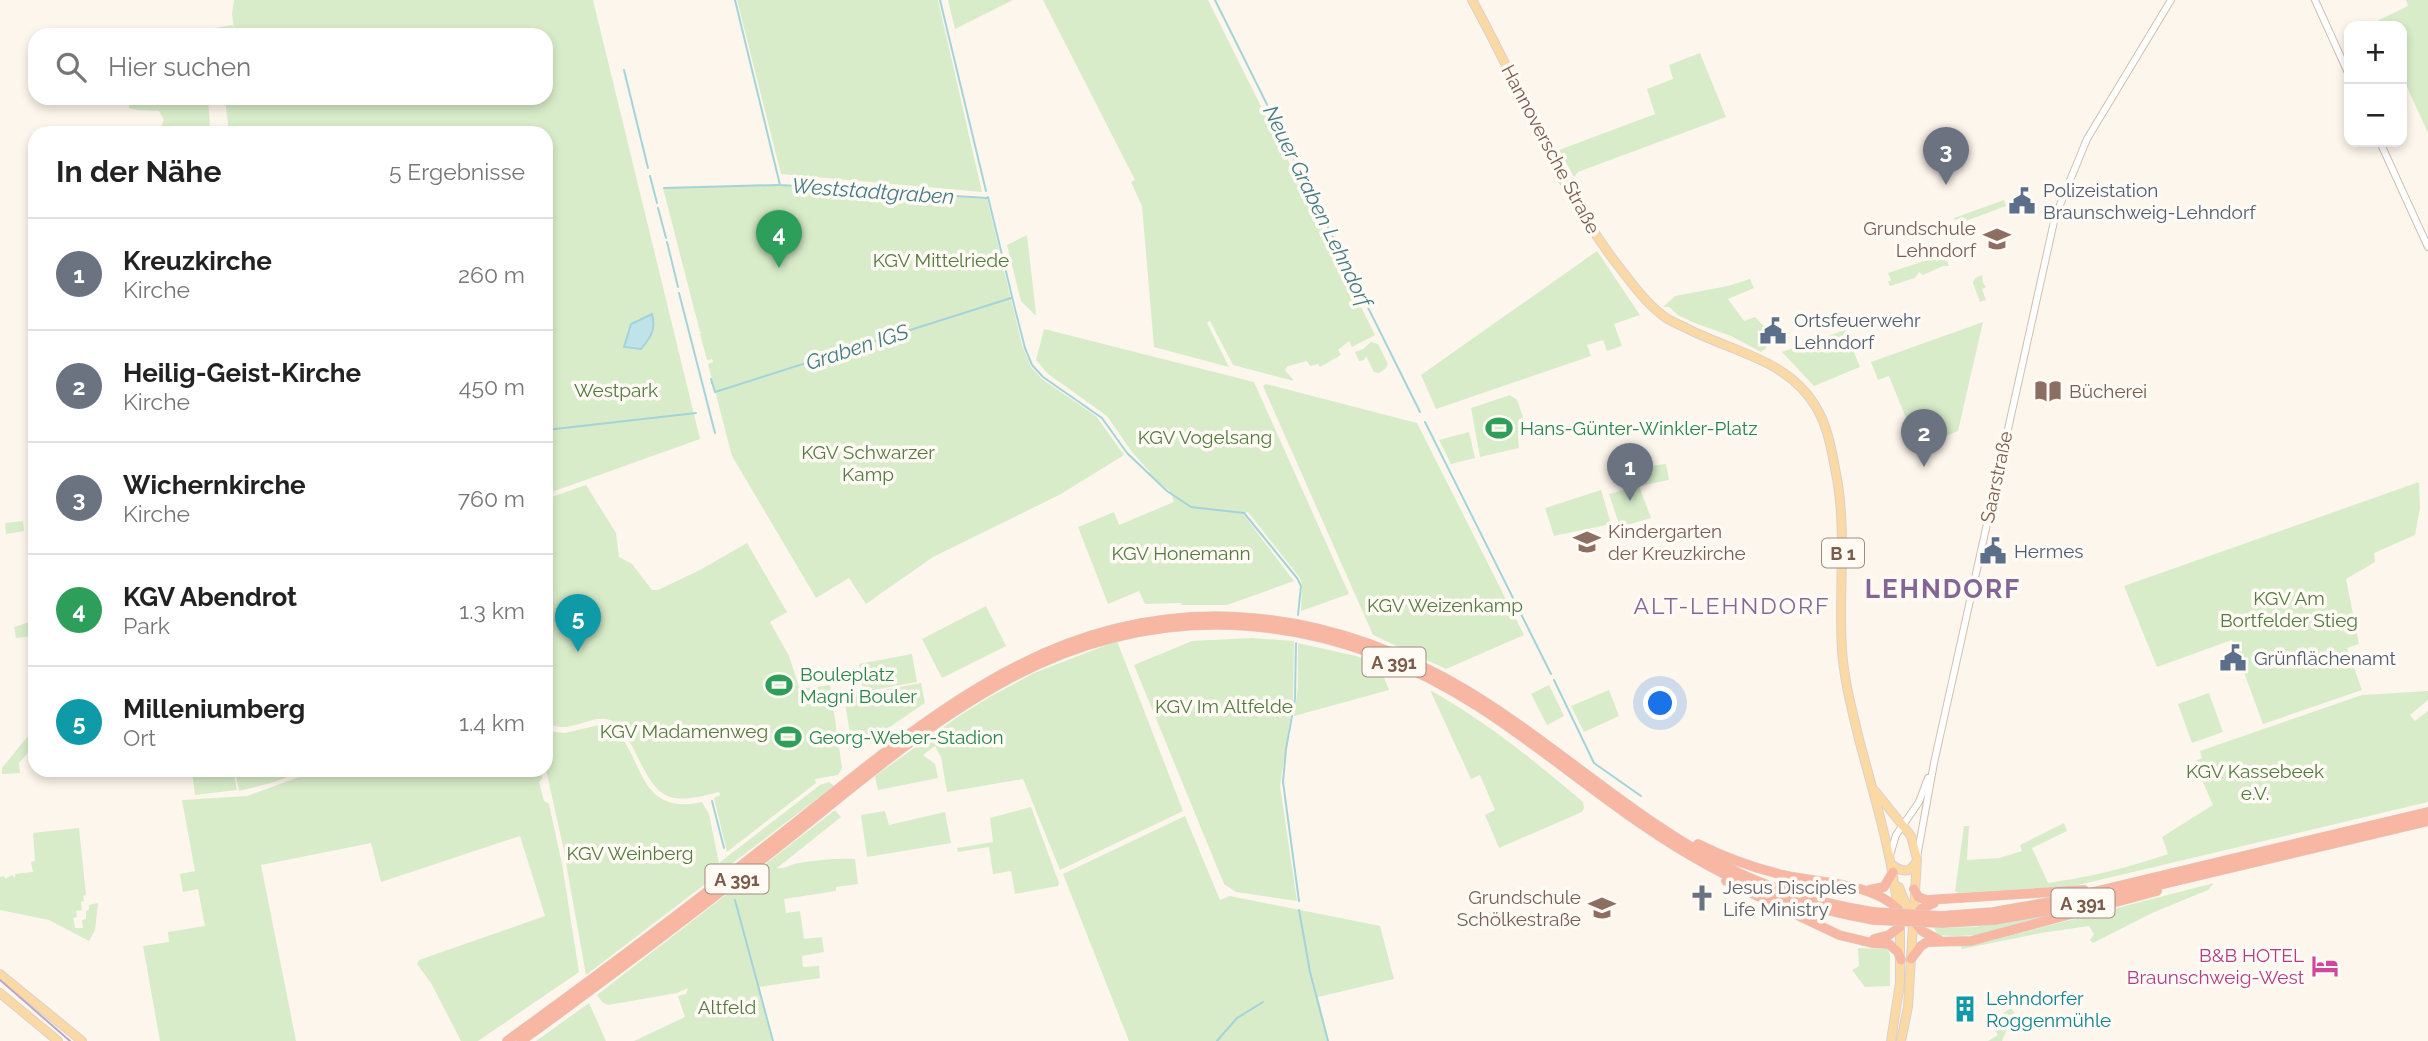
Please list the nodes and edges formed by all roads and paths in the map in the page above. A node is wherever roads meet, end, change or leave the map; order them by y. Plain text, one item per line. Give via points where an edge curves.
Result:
1 (1472, 0) edge
2 (2171, 0) edge
3 (2315, 0) edge
4 (2344, 64) edge
5 (2382, 147) edge
6 (2428, 247) edge
7 (1126, 630) junction
8 (1934, 763) junction
9 (1868, 772) junction
10 (1925, 789) junction
11 (1928, 800) junction
12 (2428, 812) edge
13 (1653, 822) junction
14 (2428, 824) edge
15 (1903, 825) junction
16 (1917, 860) junction
17 (1892, 867) junction
18 (1712, 868) junction
19 (2222, 870) junction
20 (2109, 888) junction
21 (1862, 890) junction
22 (1914, 891) junction
23 (1945, 899) junction
24 (1874, 916) junction
25 (1942, 919) junction
26 (1905, 920) junction
27 (1858, 940) junction
28 (1944, 942) junction
29 (1904, 958) junction
30 (0, 974) edge
31 (0, 993) edge
32 (580, 993) junction
33 (58, 1041) edge
34 (82, 1041) edge
35 (507, 1041) edge
36 (521, 1041) edge
37 (1891, 1041) edge
38 (1901, 1041) edge

1 - 9 main road, Hannoversche Straße / B 1 via 1565,184 1641,295 1664,317 1791,377 1822,418 1842,511 1843,665
2 - 8 street, Saarstraße via 2100,116 2064,192 2043,264
3 - 4 street
5 - 6 street
7 - 13 highway, A 391 via 1201,616 1260,618 1318,627 1369,643 1482,700
7 - 18 highway, A 391 via 1201,624 1259,626 1326,638 1386,658 1478,707
7 - 32 highway, A 391 via 1053,649 944,709
8 - 10 street, Saarstraße
8 - 11 street, Saarstraße
9 - 15 main road, Hannoversche Straße / B 1 via 1877,794
9 - 17 main road, Hannoversche Straße / B 1
10 - 11 street, Saarstraße
10 - 15 street, Saarstraße
11 - 16 street, Saarstraße
12 - 20 highway, A 391
13 - 21 highway via 1765,871
13 - 24 highway, A 391 via 1755,880
14 - 19 highway, A 391
15 - 16 main road, Hannoversche Straße / B 1
15 - 17 street, Saarstraße via 1894,839
16 - 17 main road via 1906,871
16 - 22 main road, Hannoversche Straße / B 1
17 - 21 highway via 1884,887
17 - 26 main road, Hannoversche Straße
18 - 24 highway, A 391 via 1799,904
18 - 27 highway via 1722,879 1767,902
19 - 25 highway, A 391 via 2027,915 1975,922
19 - 28 highway via 2043,923 1971,941
20 - 23 highway
20 - 25 highway, A 391
21 - 26 highway via 1882,897
22 - 23 highway via 1921,900
22 - 26 main road, Hannoversche Straße
23 - 26 highway
24 - 25 highway, A 391, bridge
26 - 27 highway via 1884,937
26 - 28 highway
26 - 29 main road
27 - 29 highway via 1889,944
28 - 29 highway via 1923,944
29 - 37 main road
29 - 38 main road via 1908,1007
30 - 34 main road
31 - 33 main road
32 - 35 highway, A 391
32 - 36 highway, A 391

